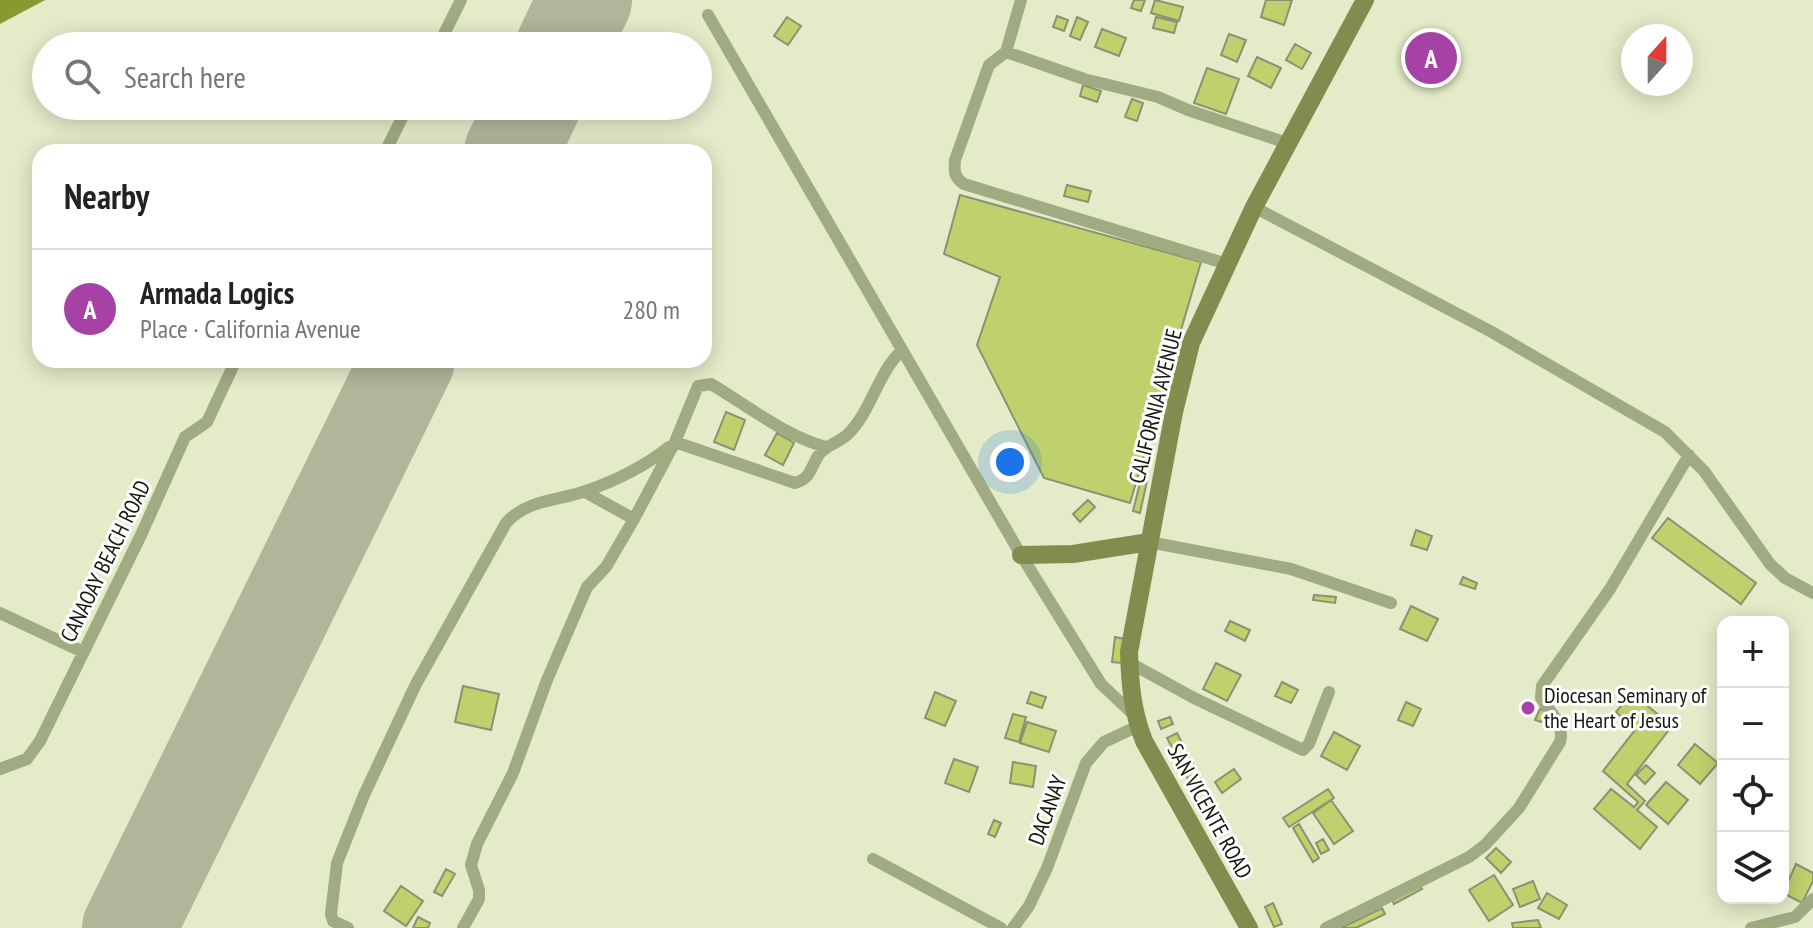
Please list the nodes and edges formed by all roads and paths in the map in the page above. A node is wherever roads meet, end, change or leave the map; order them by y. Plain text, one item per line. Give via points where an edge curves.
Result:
1 (461, 0) edge
2 (1021, 0) edge
3 (1365, 0) edge
4 (708, 15) dead end
5 (445, 32) edge
6 (1006, 52) junction
7 (401, 120) edge
8 (1287, 143) junction
9 (389, 144) edge
10 (1254, 207) junction
11 (1227, 264) junction
12 (902, 350) junction
13 (232, 368) edge
14 (675, 442) junction
15 (826, 447) junction
16 (1689, 455) junction
17 (585, 492) junction
18 (634, 519) junction
19 (1149, 542) junction
20 (1021, 555) junction
21 (1813, 593) edge
22 (1391, 603) dead end
23 (0, 613) edge
24 (83, 652) junction
25 (1130, 663) junction
26 (1329, 692) dead end
27 (1136, 720) junction
28 (0, 769) edge
29 (873, 859) dead end
30 (1813, 899) edge
31 (348, 928) edge
32 (463, 928) edge
33 (1001, 928) edge
34 (1013, 928) edge
35 (1249, 928) edge
36 (1326, 928) edge
37 (1751, 928) edge

1 - 5 street
2 - 6 street
3 - 8 street, CALIFORNIA AVENUE
4 - 12 street
6 - 8 street via 1158,97
6 - 11 street via 989,65 955,160 956,178
7 - 9 street
8 - 10 street, CALIFORNIA AVENUE
10 - 11 street, CALIFORNIA AVENUE
10 - 16 street via 1640,415
11 - 19 street, CALIFORNIA AVENUE via 1191,343
12 - 15 street via 889,362 855,426
12 - 20 street
13 - 24 street, CANAOAY BEACH ROAD via 207,422 185,437
14 - 15 street via 795,483 810,475
14 - 15 street via 692,395 705,383
14 - 17 street
14 - 18 street
16 - 21 street via 1770,564
16 - 36 street via 1610,589 1542,686 1541,698 1562,733 1519,808 1469,857
17 - 18 street
17 - 31 street via 529,506 506,523 416,684 337,863 331,919
18 - 32 street via 606,567 587,587 513,773 477,844 471,865 479,899
19 - 20 street via 1073,554
19 - 22 street via 1291,569
19 - 25 street, CALIFORNIA AVENUE
20 - 27 street via 1101,684
23 - 24 street
24 - 28 street, CANAOAY BEACH ROAD via 33,753
25 - 26 street via 1303,750
25 - 27 street, CALIFORNIA AVENUE
27 - 34 street, DACANAY via 1104,742 1086,763 1047,868
27 - 35 street, SAN VICENTE ROAD
29 - 33 street
30 - 37 street via 1795,917

